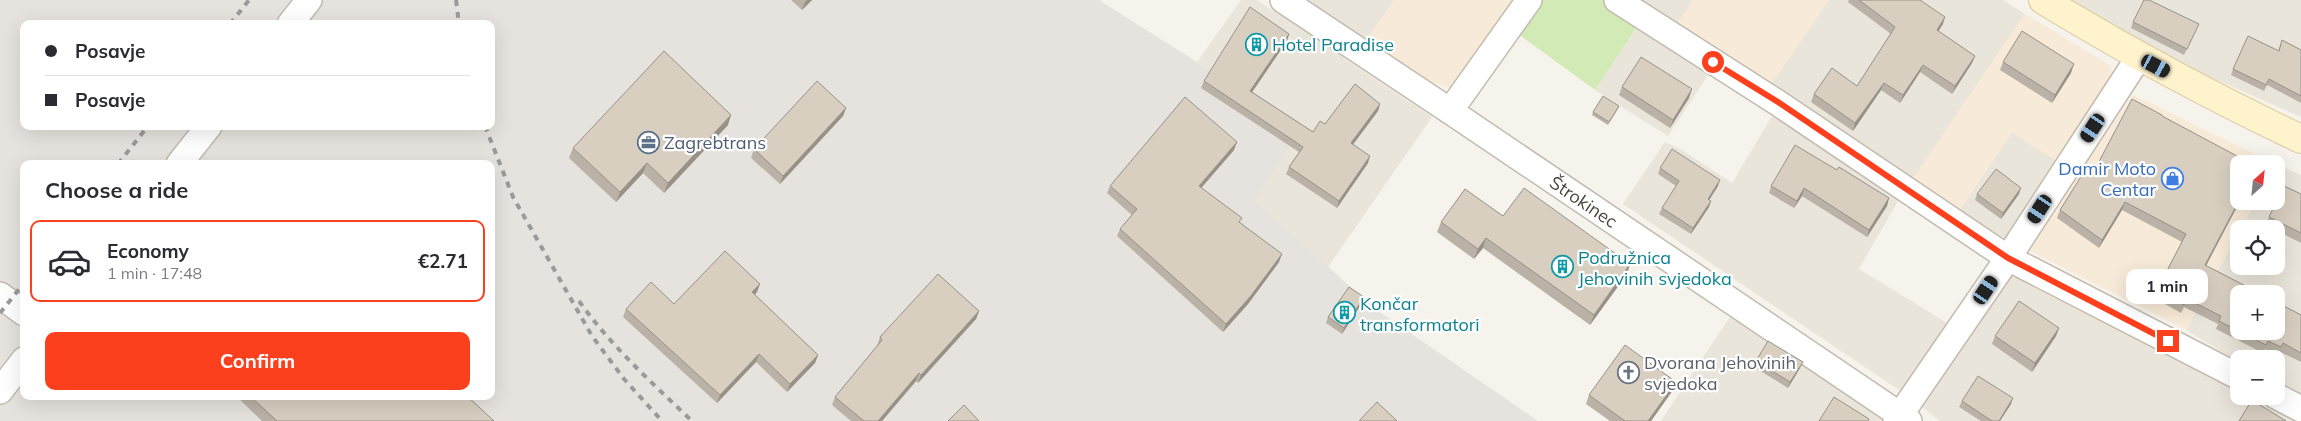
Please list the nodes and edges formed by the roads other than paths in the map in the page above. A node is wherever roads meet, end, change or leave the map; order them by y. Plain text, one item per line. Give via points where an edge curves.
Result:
1 (309, 0) edge
2 (1283, 0) edge
3 (1529, 0) edge
4 (1617, 0) edge
5 (2042, 0) edge
6 (293, 20) edge
7 (2139, 58) junction
8 (1450, 111) junction
9 (206, 130) edge
10 (2301, 139) edge
11 (182, 160) edge
12 (2008, 258) junction
13 (0, 295) edge
14 (20, 310) edge
15 (20, 365) edge
16 (2230, 372) edge
17 (0, 390) edge
18 (2285, 401) edge
19 (2300, 409) edge
20 (1902, 419) edge

1 - 6 street
2 - 8 street, Štrokinec
3 - 8 street
4 - 12 street via 1778,102
5 - 7 street
7 - 10 street
7 - 12 street
8 - 20 street, Štrokinec
9 - 11 street
12 - 16 street
12 - 20 street
13 - 14 street
15 - 17 street
18 - 19 street

